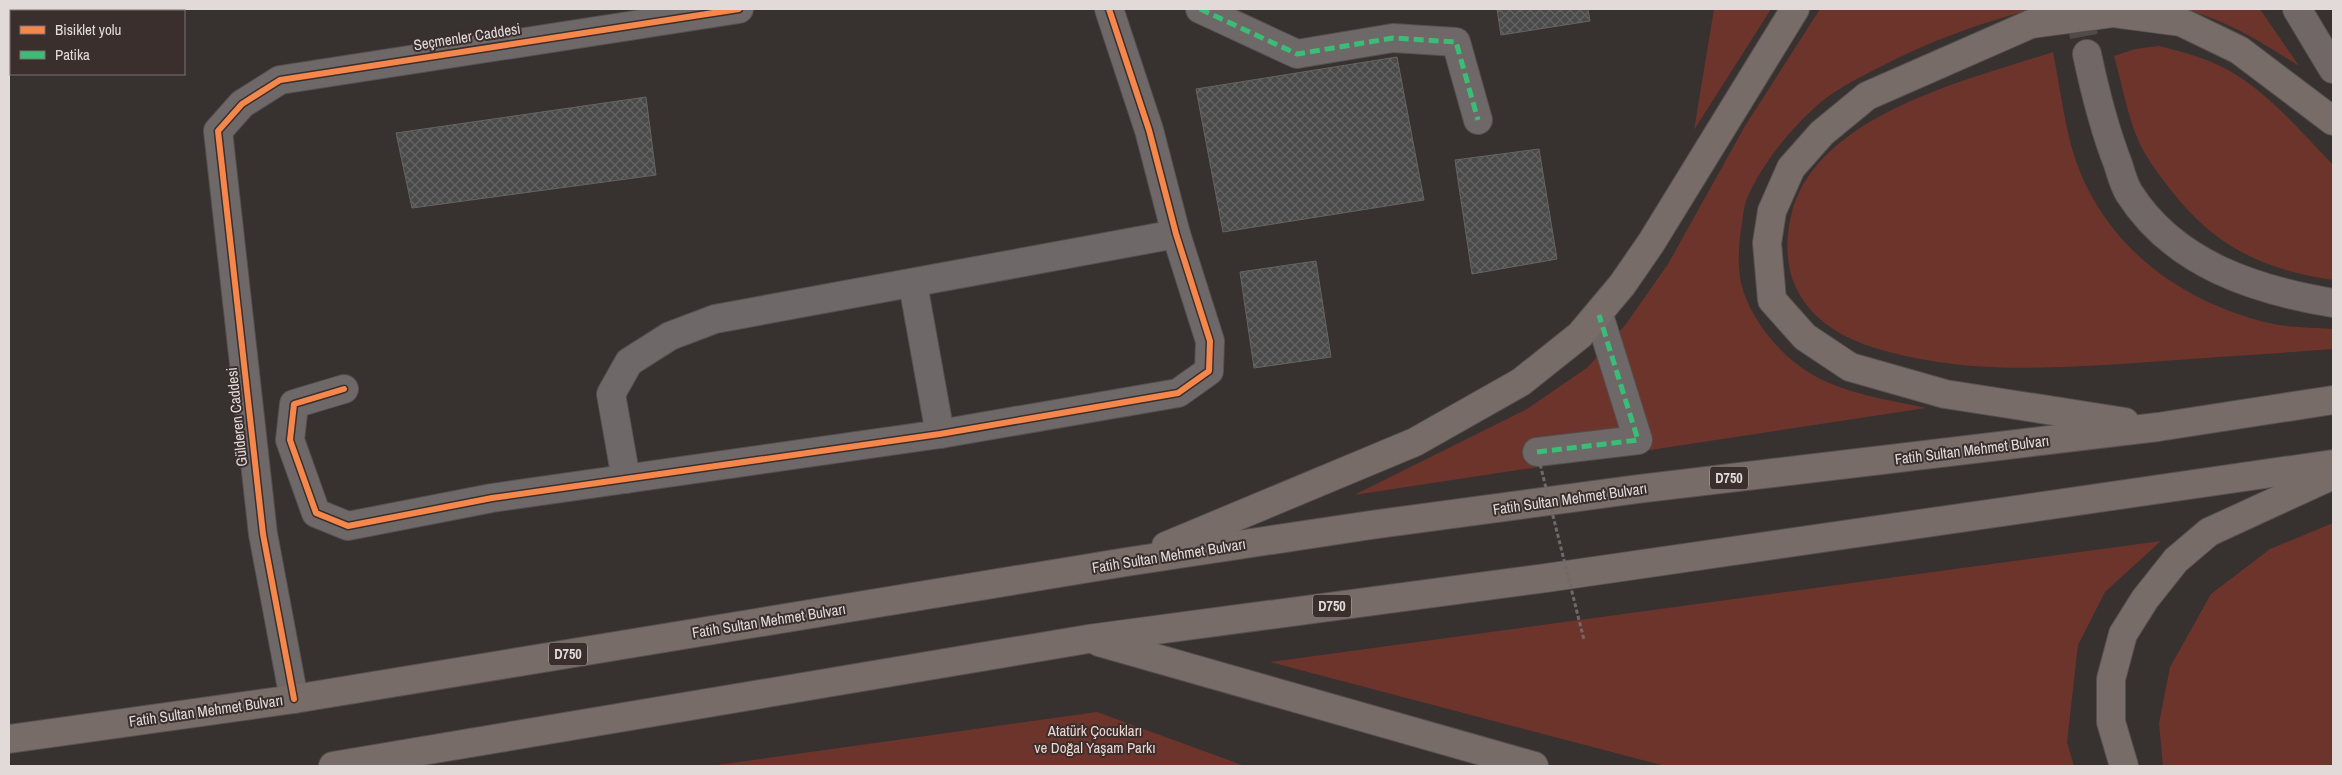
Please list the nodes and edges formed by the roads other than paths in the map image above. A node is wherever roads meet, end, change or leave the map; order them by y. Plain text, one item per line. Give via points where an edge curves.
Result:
1 (739, 9) edge
2 (1108, 9) edge
3 (1200, 9) edge
4 (1795, 9) edge
5 (2297, 9) edge
6 (580, 20) edge
7 (2087, 54) tunnel mouth
8 (2333, 69) edge
9 (1478, 120) dead end
10 (2333, 121) edge
11 (218, 131) joint
12 (1176, 234) junction
13 (913, 284) junction
14 (2333, 303) edge
15 (1599, 315) junction
16 (344, 389) dead end
17 (2333, 400) edge
18 (2158, 427) junction
19 (940, 434) junction
20 (1536, 452) road end
21 (2333, 464) edge
22 (2333, 476) edge
23 (626, 479) junction
24 (1126, 562) junction
25 (1088, 639) junction
26 (294, 699) junction
27 (9, 740) edge
28 (332, 766) edge
29 (1534, 766) edge
30 (2124, 766) edge

1 - 6 street, Seçmenler Caddesi
2 - 12 street via 1149,130
3 - 9 street via 1297,54 1393,38 1456,42
4 - 15 highway via 1651,243
5 - 8 main road
6 - 11 street, Seçmenler Caddesi via 280,80 242,104
7 - 14 main road via 2100,112 2128,192 2151,223 2184,251 2216,270 2295,297
10 - 18 highway, bridge via 2239,50 2181,22 2113,13 2031,24 1867,96 1822,132 1791,168 1772,211 1766,243 1772,300 1805,337 1850,367 1945,394
11 - 26 street, Gülderen Caddesi via 263,534
12 - 13 street
12 - 19 street via 1210,341 1209,371 1178,393
13 - 19 street
13 - 23 street via 715,319 670,336 629,362 612,394
15 - 20 street via 1638,440
15 - 24 highway via 1580,336 1521,382 1416,442
16 - 23 street via 294,404 290,440 316,513 348,526 492,498
17 - 18 highway, Fatih Sultan Mehmet Bulvarı / D750
18 - 24 highway, Fatih Sultan Mehmet Bulvarı / D750 via 1638,489
19 - 23 street
21 - 25 highway, D750 via 1546,578
22 - 30 highway via 2209,532 2176,560 2145,598 2123,634 2111,679 2111,722
24 - 26 highway, Fatih Sultan Mehmet Bulvarı / D750
25 - 28 highway, D750
25 - 29 highway
26 - 27 highway, Fatih Sultan Mehmet Bulvarı / D750

